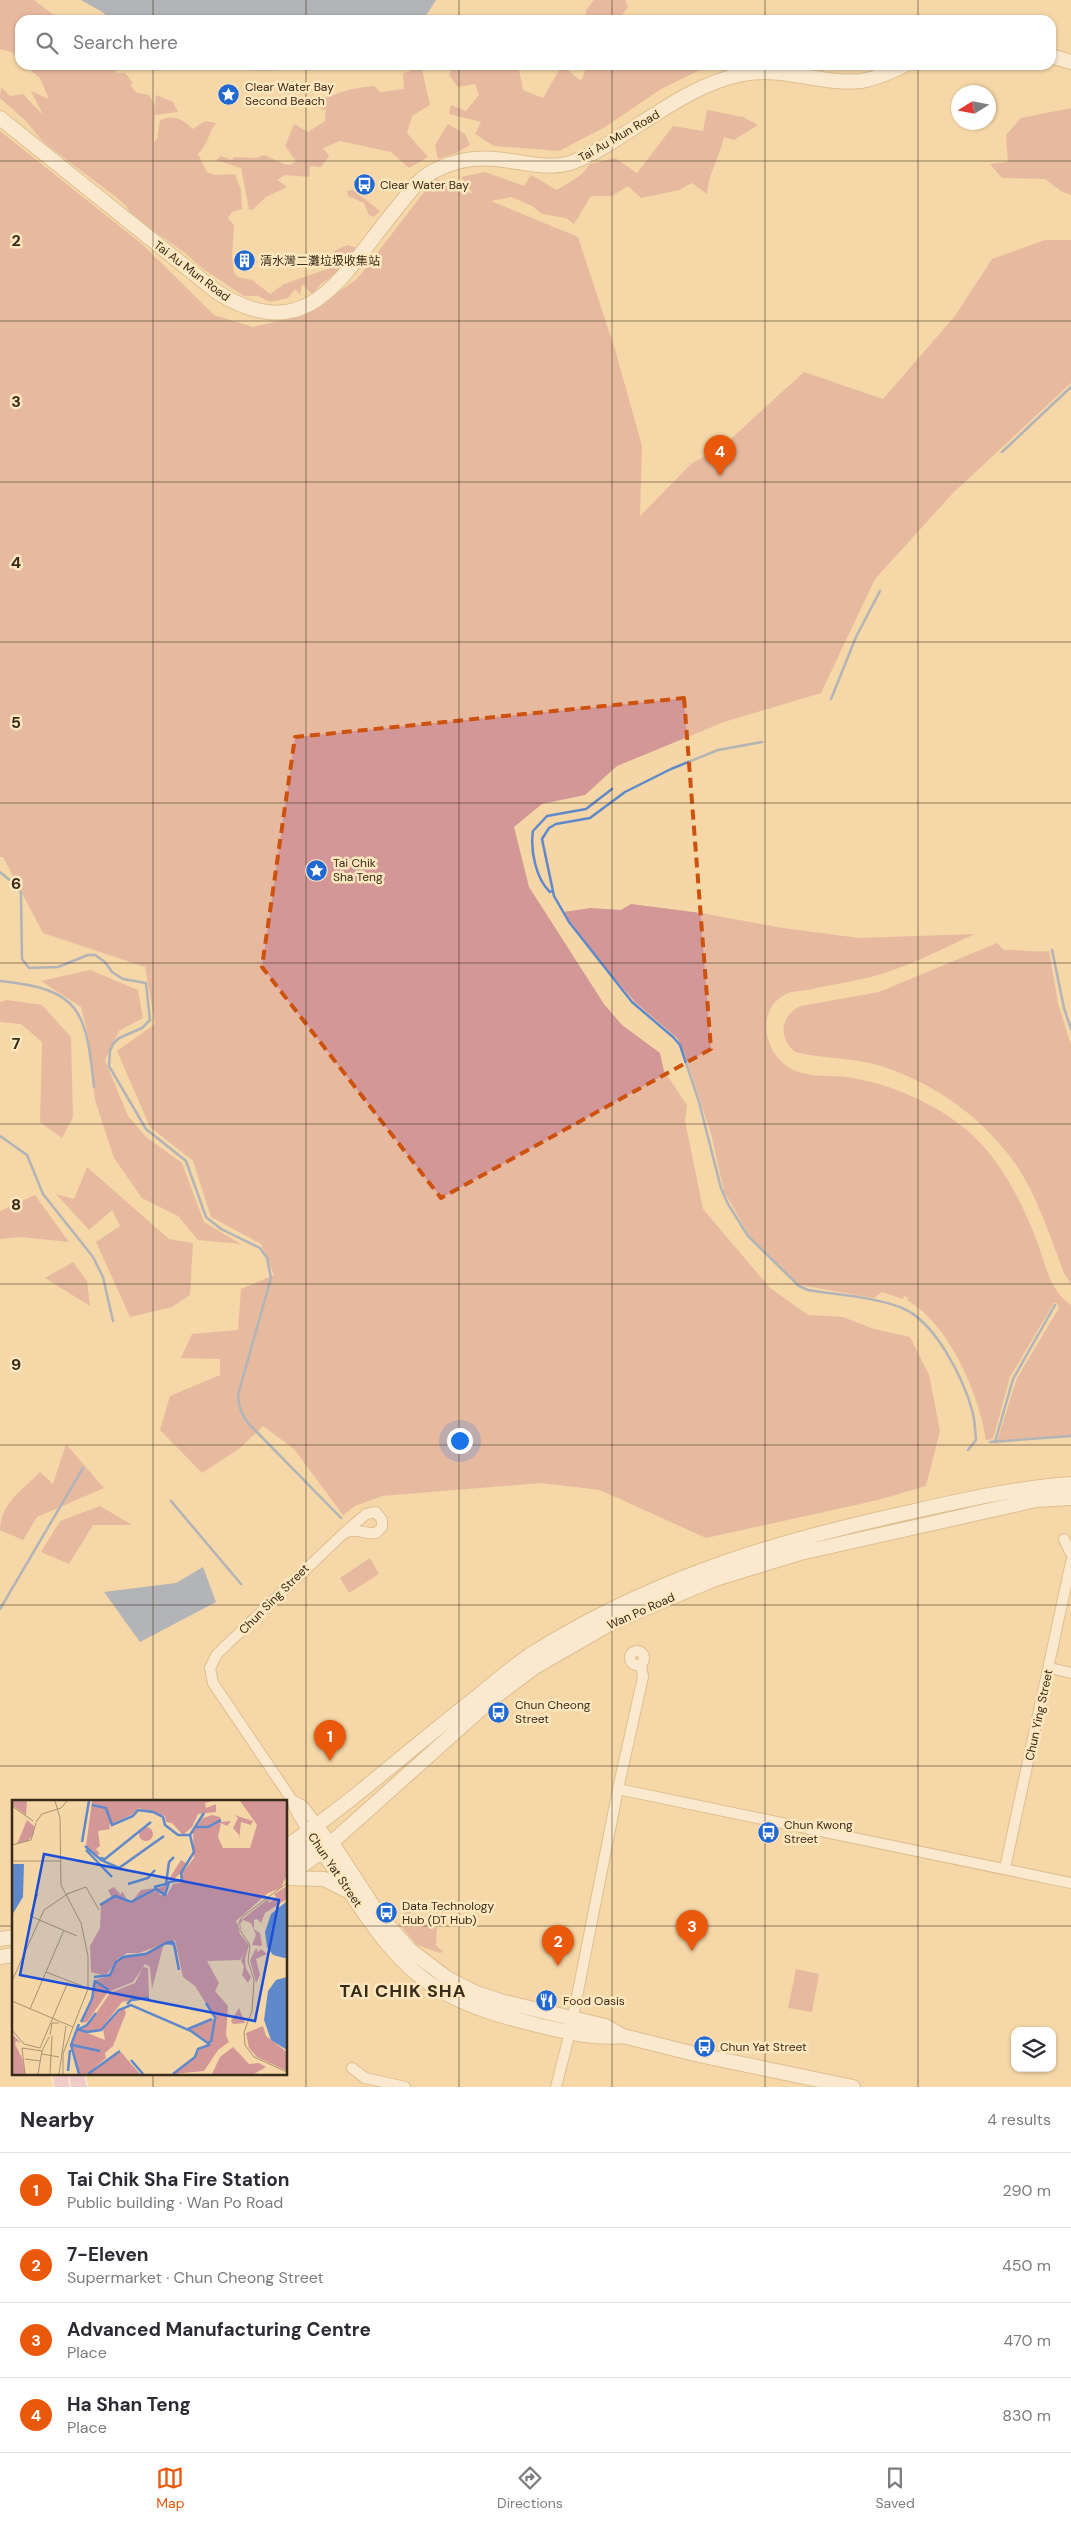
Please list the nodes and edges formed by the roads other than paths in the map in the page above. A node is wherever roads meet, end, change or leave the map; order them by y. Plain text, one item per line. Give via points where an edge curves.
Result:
1 (1056, 58) edge
2 (1071, 62) edge
3 (892, 70) edge
4 (0, 118) edge
5 (1071, 1484) edge
6 (1071, 1498) edge
7 (344, 1533) dead end
8 (1064, 1540) dead end
9 (1071, 1554) edge
10 (1071, 1562) edge
11 (641, 1665) dead end
12 (210, 1668) joint
13 (1050, 1668) junction
14 (1071, 1673) edge
15 (618, 1789) junction
16 (319, 1839) junction
17 (288, 1847) edge
18 (288, 1859) edge
19 (1005, 1868) junction
20 (288, 1876) edge
21 (288, 1878) edge
22 (1071, 1883) edge
23 (348, 1892) junction
24 (572, 2018) junction
25 (570, 2032) junction
26 (623, 2036) junction
27 (352, 2068) dead end
28 (60, 2074) edge
29 (76, 2074) edge
30 (62, 2087) edge
31 (79, 2087) edge
32 (405, 2087) edge
33 (556, 2087) edge
34 (853, 2087) edge

1 - 2 street
3 - 4 street, Tai Au Mun Road via 862,81 832,80 786,72 760,72 725,78 686,96 592,154 571,163 524,164 476,158 436,169 418,180 334,286 311,304 278,313 250,309 208,285
5 - 16 street, Wan Po Road via 1033,1486 795,1539 711,1566 607,1612 529,1656
6 - 16 street, Wan Po Road via 1036,1500 800,1553 715,1579 612,1622 534,1667
7 - 12 street, Chun Sing Street via 217,1654
8 - 9 street
10 - 13 street, Chun Ying Street
11 - 15 street via 643,1677
12 - 16 street, Chun Yat Street via 213,1683 292,1800 296,1811
13 - 14 street
13 - 19 street, Chun Ying Street
15 - 19 street
15 - 24 street
16 - 17 street, Wan Po Road
16 - 18 street
16 - 20 street, Wan Po Road
16 - 23 street, Chun Yat Street
16 - 24 street, Chun Yat Street via 394,1934 427,1964 476,1993
19 - 22 street
21 - 23 street via 324,1879
23 - 25 street, Chun Yat Street via 403,1960 438,1989 483,2010
24 - 25 street
24 - 26 street, Chun Yat Street via 605,2026
25 - 26 street, Chun Yat Street via 602,2038
25 - 33 street
26 - 34 street, Chun Yat Street
27 - 32 street via 365,2078
28 - 30 main road
29 - 31 main road

